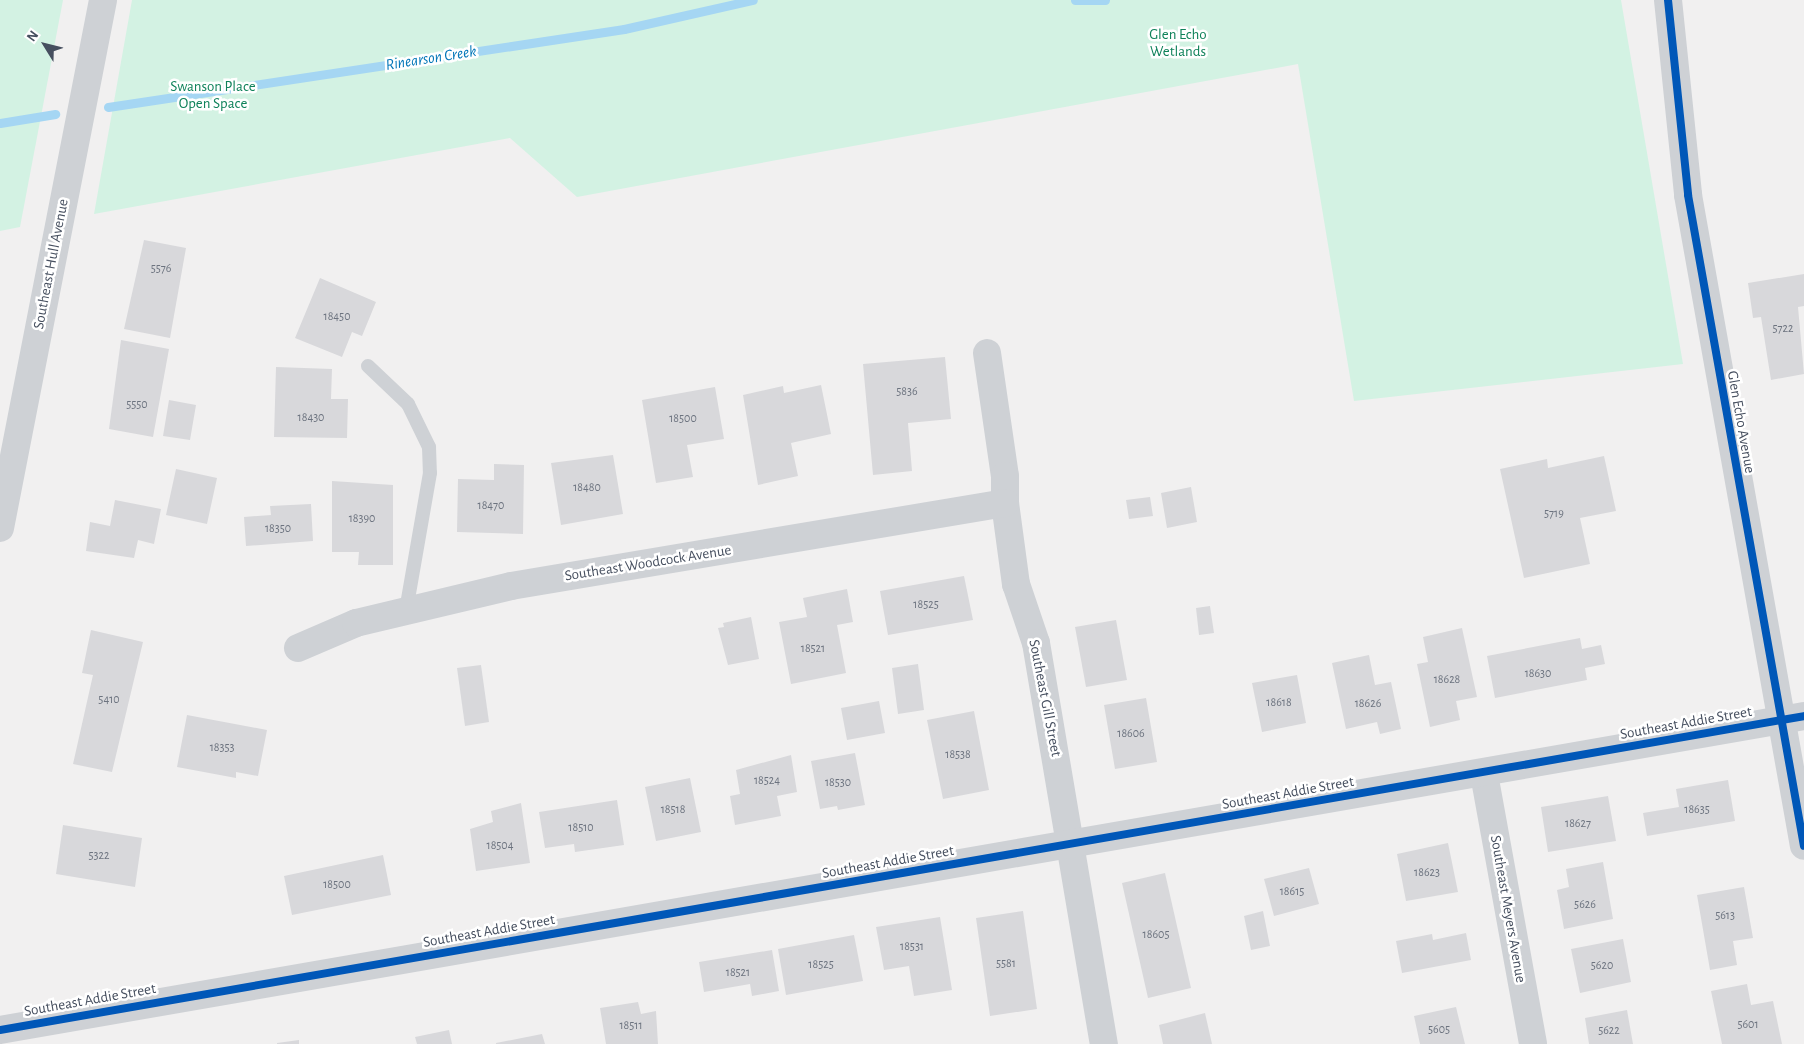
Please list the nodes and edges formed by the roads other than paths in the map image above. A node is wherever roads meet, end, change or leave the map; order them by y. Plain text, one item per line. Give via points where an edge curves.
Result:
1 (103, 0) edge
2 (1668, 0) edge
3 (987, 353) dead end
4 (368, 366) dead end
5 (1005, 504) junction
6 (0, 528) edge
7 (406, 610) junction
8 (298, 648) dead end
9 (1793, 718) edge
10 (1484, 774) junction
11 (1072, 844) junction
12 (1804, 846) edge
13 (0, 1030) edge
14 (1104, 1044) edge
15 (1533, 1044) edge

1 - 6 street, Southeast Hull Avenue
2 - 9 street, Glen Echo Avenue via 1688,195
3 - 5 street, Southeast Gill Street via 1005,476
4 - 7 lane via 408,404 429,447 430,473
5 - 7 street, Southeast Woodcock Avenue via 511,586
5 - 11 street, Southeast Gill Street via 1016,584 1036,643
7 - 8 street, Southeast Woodcock Avenue via 356,622
9 - 10 street, Southeast Addie Street
9 - 12 street, Glen Echo Avenue
10 - 11 street, Southeast Addie Street
10 - 15 street, Southeast Meyers Avenue
11 - 13 street, Southeast Addie Street
11 - 14 street, Southeast Gill Street

